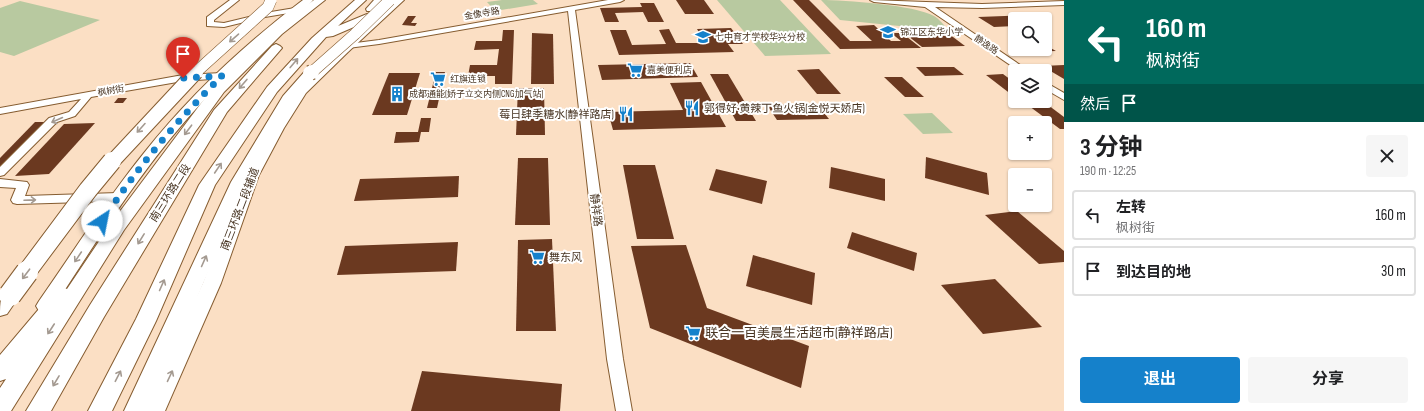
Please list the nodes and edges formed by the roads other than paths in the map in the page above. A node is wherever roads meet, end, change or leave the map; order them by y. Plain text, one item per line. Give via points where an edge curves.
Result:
1 (235, 0) edge
2 (271, 0) edge
3 (320, 0) edge
4 (333, 0) edge
5 (361, 0) edge
6 (379, 0) edge
7 (391, 0) edge
8 (400, 0) edge
9 (620, 0) edge
10 (874, 0) edge
11 (1064, 3) edge
12 (927, 5) junction
13 (302, 7) edge
14 (571, 8) junction
15 (371, 16) junction
16 (316, 40) junction
17 (348, 46) junction
18 (1015, 64) edge
19 (310, 73) junction
20 (219, 78) junction
21 (1052, 89) edge
22 (302, 91) junction
23 (1064, 97) edge
24 (87, 98) junction
25 (0, 111) edge
26 (0, 114) edge
27 (0, 173) edge
28 (0, 183) edge
29 (118, 197) junction
30 (118, 226) junction
31 (0, 308) edge
32 (0, 371) edge
33 (0, 408) edge
34 (38, 411) edge
35 (100, 411) edge
36 (136, 411) edge
37 (154, 411) edge
38 (624, 411) edge

1 - 13 street via 210,19 210,24 224,25
2 -> 31 highway, bridge via 268,7 199,68 126,146 88,190
3 - 13 highway
4 -> 34 highway, 南三环路二段 via 272,52 221,110
5 - 16 highway
6 - 19 highway, bridge via 345,32
7 - 15 street
7 - 19 highway, bridge
8 - 17 main road, 南三环路二段辅道
9 - 14 street, 金像寺路
10 - 12 street
11 - 12 street
12 - 18 street, 静逸路
13 - 20 main road via 243,54
13 -> 30 highway via 219,89
14 - 17 street, 金像寺路
14 - 38 street, 静祥路 via 615,359
15 - 16 highway
15 - 22 street via 341,42
35 -> 16 highway via 146,321 207,186 272,90
17 - 22 main road, 南三环路二段辅道
36 -> 19 highway via 239,182 290,96
20 - 24 street, 枫树街 via 179,82
20 - 25 street, 枫树街 via 183,78
20 - 29 main road via 165,136
21 - 23 street
37 -> 22 main road, 南三环路二段辅道 via 212,283 252,175
24 - 26 street, 枫树街
24 -> 27 street via 72,114 53,120
28 -> 29 street via 23,185 17,200
29 -> 32 main road
30 - 32 highway
30 -> 33 highway

